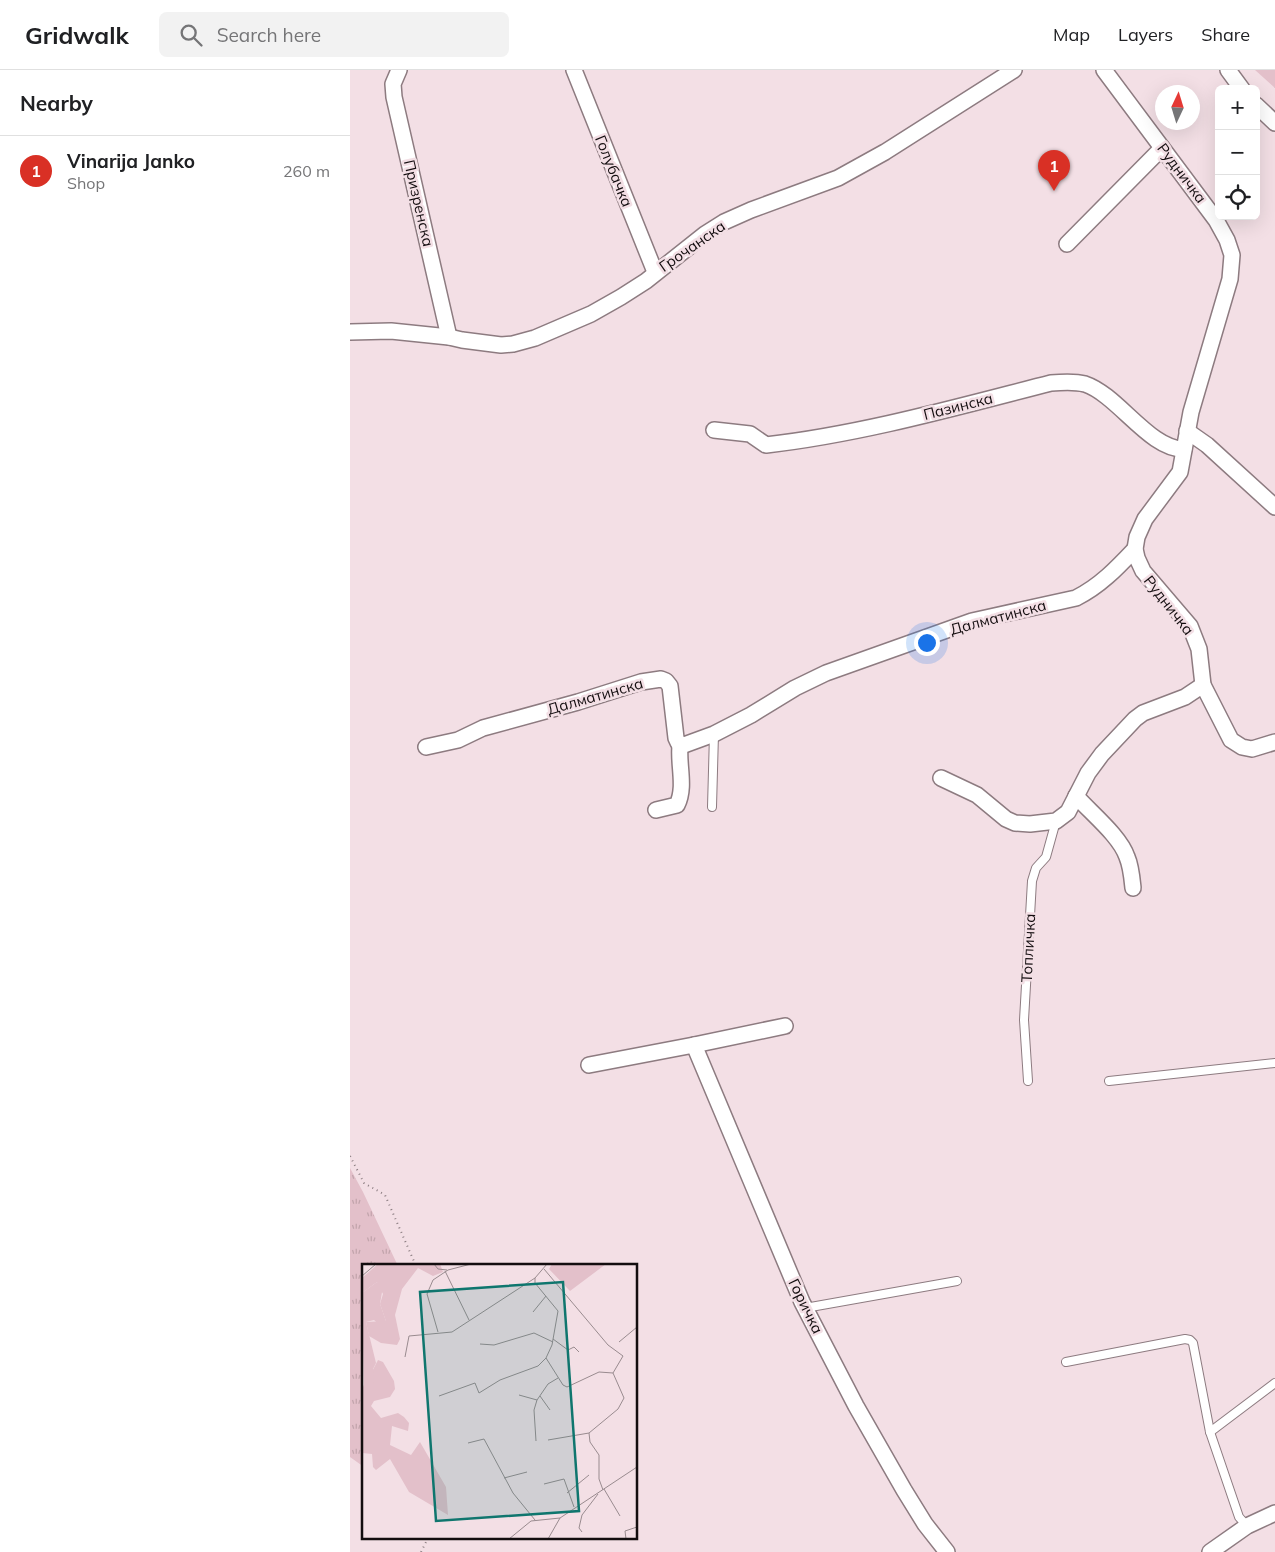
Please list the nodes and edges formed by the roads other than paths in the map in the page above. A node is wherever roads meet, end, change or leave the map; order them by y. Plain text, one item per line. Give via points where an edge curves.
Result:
1 (399, 70) edge
2 (574, 70) edge
3 (1014, 70) edge
4 (1104, 70) edge
5 (1228, 70) edge
6 (1239, 85) edge
7 (1260, 110) edge
8 (1275, 123) edge
9 (1162, 148) junction
10 (1067, 244) dead end
11 (655, 272) junction
12 (350, 332) edge
13 (449, 337) junction
14 (714, 430) dead end
15 (1187, 431) junction
16 (1184, 449) junction
17 (1275, 507) edge
18 (1135, 549) junction
19 (1203, 685) junction
20 (714, 734) junction
21 (1275, 742) edge
22 (680, 746) junction
23 (426, 747) dead end
24 (941, 778) dead end
25 (1076, 796) junction
26 (712, 807) dead end
27 (656, 810) dead end
28 (1056, 821) junction
29 (1134, 888) dead end
30 (785, 1026) dead end
31 (694, 1045) junction
32 (1275, 1063) edge
33 (588, 1065) dead end
34 (1109, 1080) dead end
35 (1028, 1081) dead end
36 (957, 1281) dead end
37 (805, 1308) junction
38 (1066, 1362) dead end
39 (1275, 1383) edge
40 (1210, 1432) junction
41 (1275, 1513) edge
42 (1247, 1526) junction
43 (947, 1552) edge
44 (1210, 1552) edge

1 - 13 street, Призренска via 394,97
2 - 11 street, Голубачка
3 - 11 street, Грочанска via 838,178 724,222
4 - 9 street, Рудничка
5 - 6 street
7 - 8 street
9 - 10 street
9 - 15 street, Рудничка via 1216,220 1232,255 1230,279
11 - 13 street, Грочанска via 646,281 591,314 536,338 501,345
12 - 13 street, Грочанска via 390,331
14 - 16 street, Пазинска via 750,434 766,446 803,441 1065,381 1086,384 1106,396 1158,440 1178,450
15 - 16 street, Рудничка
15 - 17 street
16 - 18 street, Рудничка via 1180,472 1145,518
18 - 19 street, Рудничка via 1143,571 1194,634
18 - 20 street, Далматинска via 1114,572 1076,598 972,621 826,673
19 - 21 street, Рудничка via 1228,735 1236,744 1252,749
19 - 25 street, Топличка via 1185,697 1135,719 1102,754
20 - 22 street, Далматинска
20 - 26 lane
22 - 23 street, Далматинска via 676,738 670,686 661,680 640,682 483,728 458,740
22 - 27 street via 681,798 678,805
24 - 28 street via 977,796 1016,823
25 - 28 street, Топличка via 1068,812
25 - 29 street via 1123,847
28 - 35 lane, Топличка via 1046,857 1036,868 1032,881 1024,1020
30 - 31 street
31 - 33 street
31 - 37 street, Горичка
32 - 34 lane
36 - 37 lane
37 - 43 street, Горичка via 904,1490
38 - 40 lane via 1190,1340
39 - 40 lane
40 - 42 lane via 1239,1517
41 - 42 street
42 - 44 street

